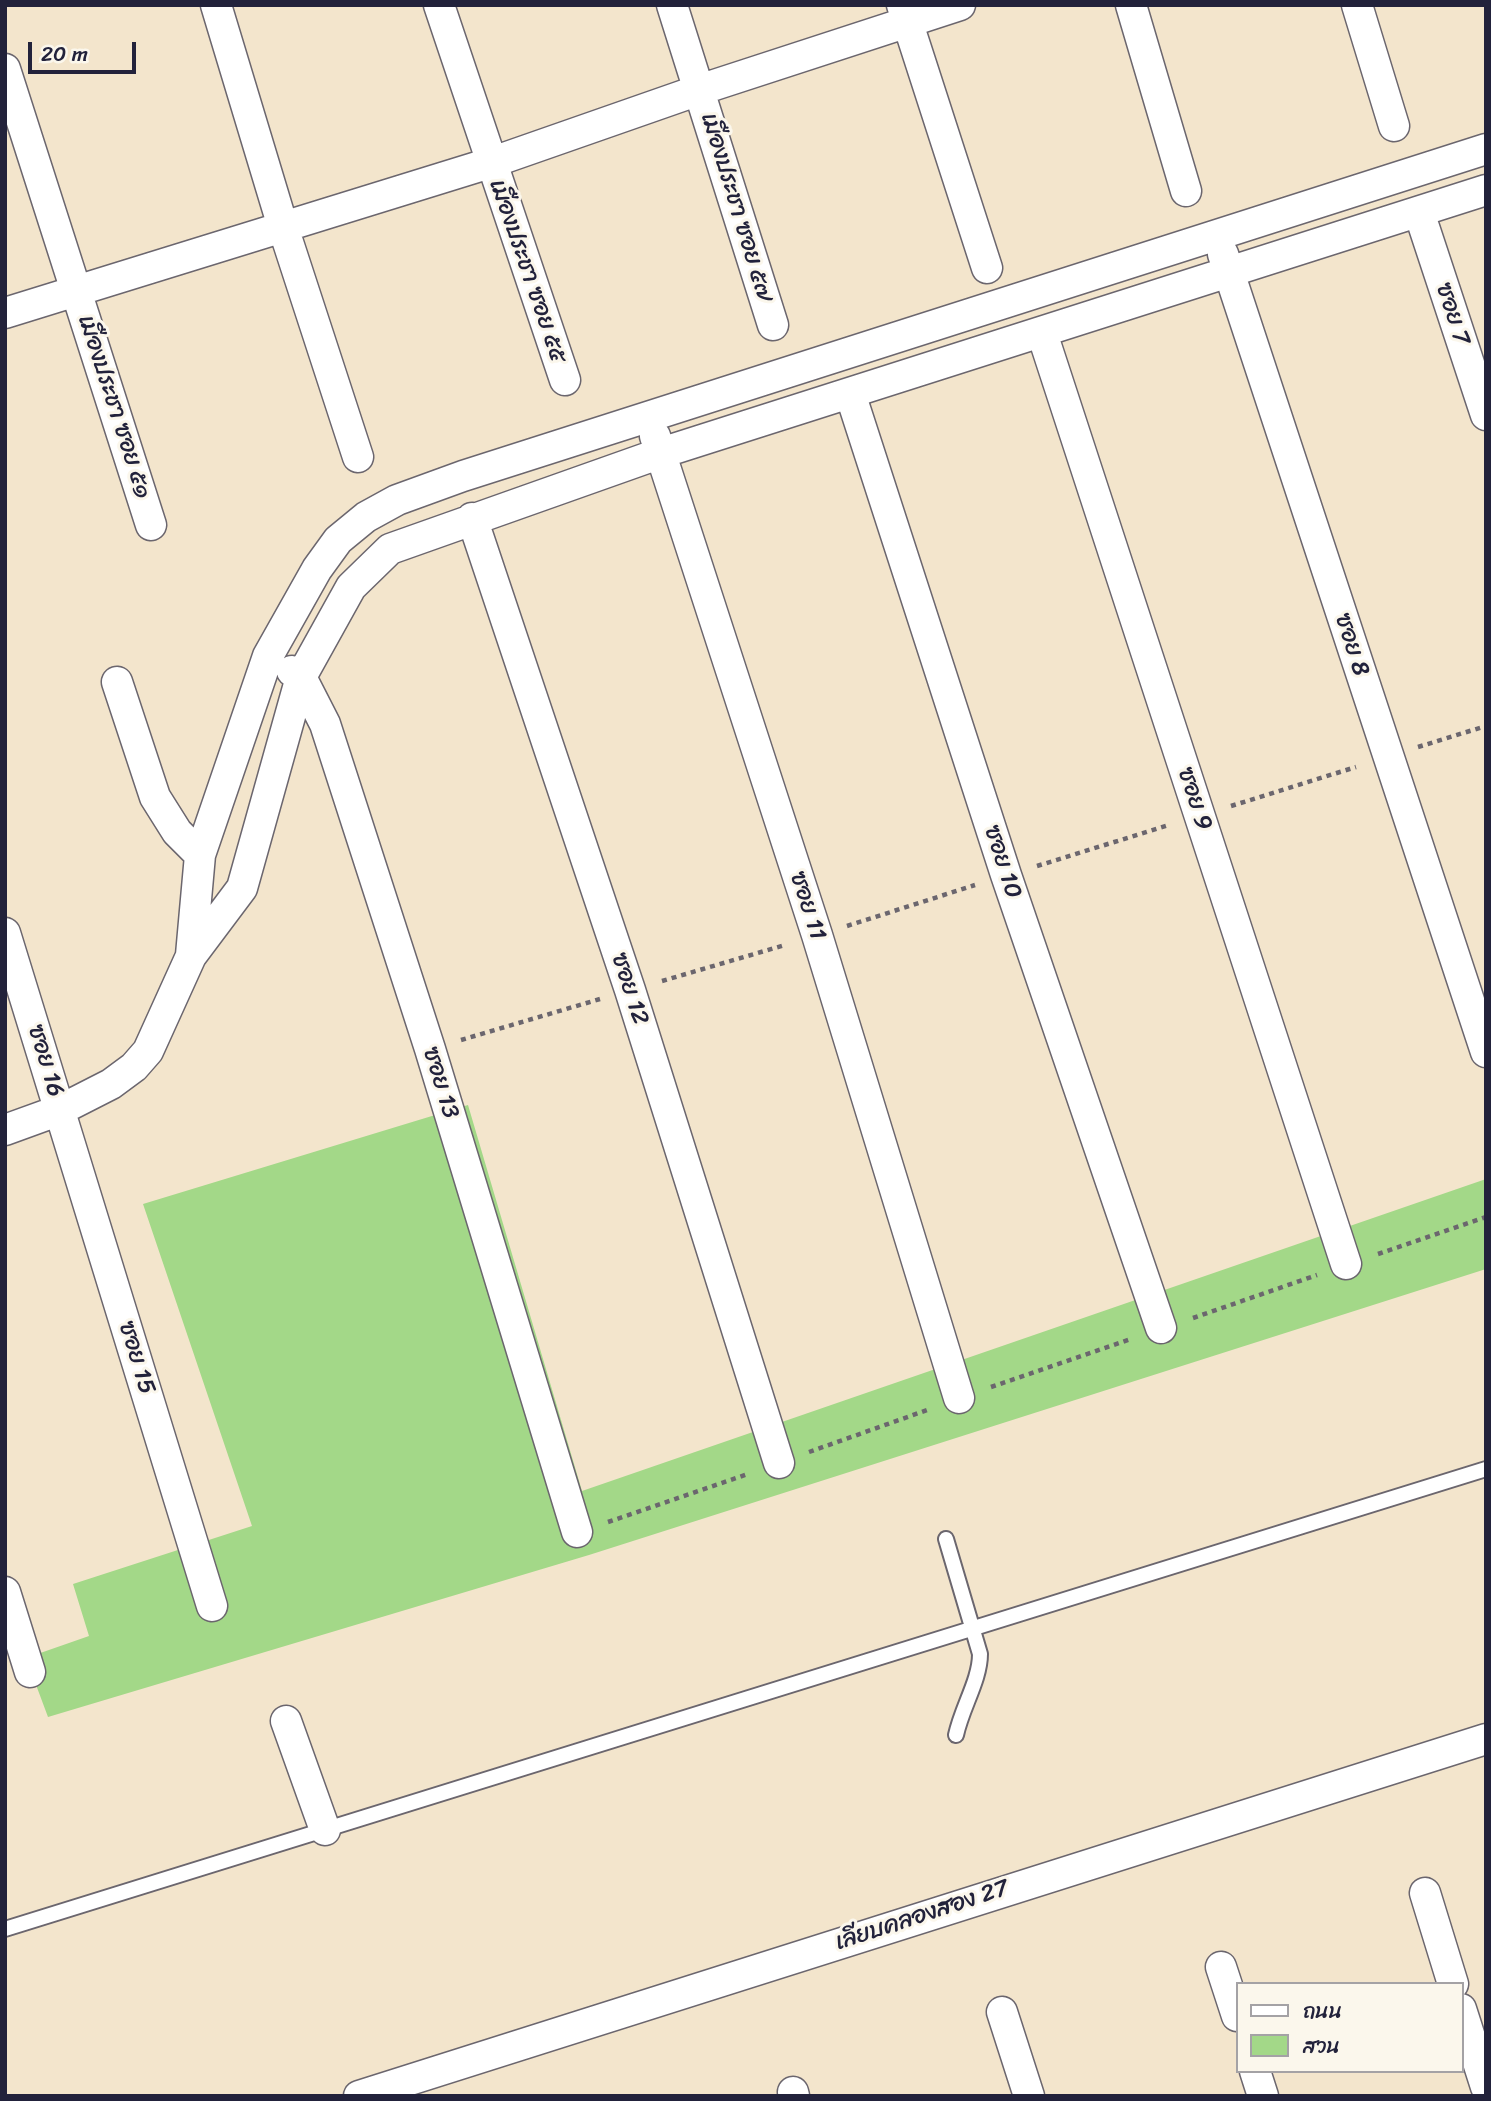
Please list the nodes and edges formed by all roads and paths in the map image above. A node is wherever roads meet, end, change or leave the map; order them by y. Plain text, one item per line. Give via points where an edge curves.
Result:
1 (216, 5) edge
2 (439, 5) edge
3 (672, 5) edge
4 (960, 5) edge
5 (1130, 5) edge
6 (1357, 5) edge
7 (904, 14) edge
8 (5, 69) edge
9 (699, 90) junction
10 (1395, 127) dead end
11 (1486, 149) edge
12 (490, 163) junction
13 (1486, 190) edge
14 (1186, 191) dead end
15 (1419, 212) junction
16 (283, 227) junction
17 (1218, 237) junction
18 (987, 268) dead end
19 (1230, 272) junction
20 (76, 289) junction
21 (5, 313) edge
22 (773, 325) dead end
23 (1042, 333) junction
24 (565, 380) dead end
25 (850, 393) junction
26 (1486, 415) edge
27 (649, 416) junction
28 (661, 453) junction
29 (358, 457) dead end
30 (472, 518) junction
31 (151, 525) dead end
32 (268, 656) junction
33 (301, 677) junction
34 (117, 682) dead end
35 (1486, 726) edge
36 (1387, 757) junction
37 (1199, 816) junction
38 (200, 855) junction
39 (1006, 875) junction
40 (5, 933) edge
41 (817, 935) junction
42 (191, 956) junction
43 (630, 990) junction
44 (430, 1049) junction
45 (1486, 1052) edge
46 (60, 1110) junction
47 (5, 1129) edge
48 (1486, 1217) edge
49 (1346, 1265) junction
50 (1161, 1328) junction
51 (959, 1398) junction
52 (779, 1463) junction
53 (1486, 1469) edge
54 (577, 1532) joint
55 (946, 1539) dead end
56 (5, 1592) edge
57 (212, 1606) dead end
58 (972, 1627) junction
59 (30, 1672) dead end
60 (286, 1721) dead end
61 (957, 1735) dead end
62 (1486, 1739) edge
63 (325, 1829) junction
64 (1425, 1893) dead end
65 (5, 1930) edge
66 (1222, 1967) dead end
67 (1453, 1982) edge
68 (1002, 2012) dead end
69 (1236, 2013) edge
70 (1463, 2015) edge
71 (1256, 2073) edge
72 (1486, 2087) edge
73 (359, 2096) edge
74 (1029, 2096) edge
75 (1263, 2096) edge

1 - 16 street
2 - 12 street, เมืองประชา ซอย ๕๕
3 - 9 street, เมืองประชา ซอย ๕๗
4 - 7 street
5 - 14 street
6 - 10 street
7 - 9 street
7 - 18 street
8 - 20 street, เมืองประชา ซอย ๕๑
9 - 12 street
9 - 22 street, เมืองประชา ซอย ๕๗
11 - 17 street
12 - 16 street
12 - 24 street, เมืองประชา ซอย ๕๕
13 - 15 street
15 - 19 street
15 - 26 street, ซอย 7
16 - 20 street
16 - 29 street
17 - 19 street, ซอย 8
17 - 27 street
19 - 23 street
19 - 36 street, ซอย 8
20 - 21 street
20 - 31 street, เมืองประชา ซอย ๕๑
23 - 25 street
23 - 37 street, ซอย 9
25 - 28 street
25 - 39 street, ซอย 10
27 - 28 street, ซอย 11
27 - 32 street via 424,490 366,517 338,540 317,569
28 - 30 street
28 - 41 street, ซอย 11
30 - 33 street via 390,549 369,566 351,587
30 - 43 street, ซอย 12
32 - 33 street
32 - 38 street
33 - 42 street via 243,888
33 - 44 street, ซอย 13 via 325,724
34 - 38 street via 155,797 177,832
35 - 36 path
36 - 37 path
36 - 45 street, ซอย 8
37 - 39 path
37 - 49 street, ซอย 9
38 - 42 street
39 - 41 path
39 - 50 street, ซอย 10
40 - 46 street, ซอย 16
41 - 43 path
41 - 51 street, ซอย 11
42 - 46 street via 148,1051 134,1068
43 - 44 path
43 - 52 street, ซอย 12
44 - 54 street, ซอย 13
46 - 47 street
46 - 57 street, ซอย 15
48 - 49 path
49 - 50 path
50 - 51 path
51 - 52 path
52 - 54 path
53 - 58 lane
55 - 58 lane
56 - 59 street
58 - 61 lane via 980,1670 962,1709
58 - 63 lane
60 - 63 street
62 - 73 street, เลียบคลองสอง 27
63 - 65 lane
64 - 67 street
66 - 69 street
68 - 74 street
70 - 72 street
71 - 75 street

